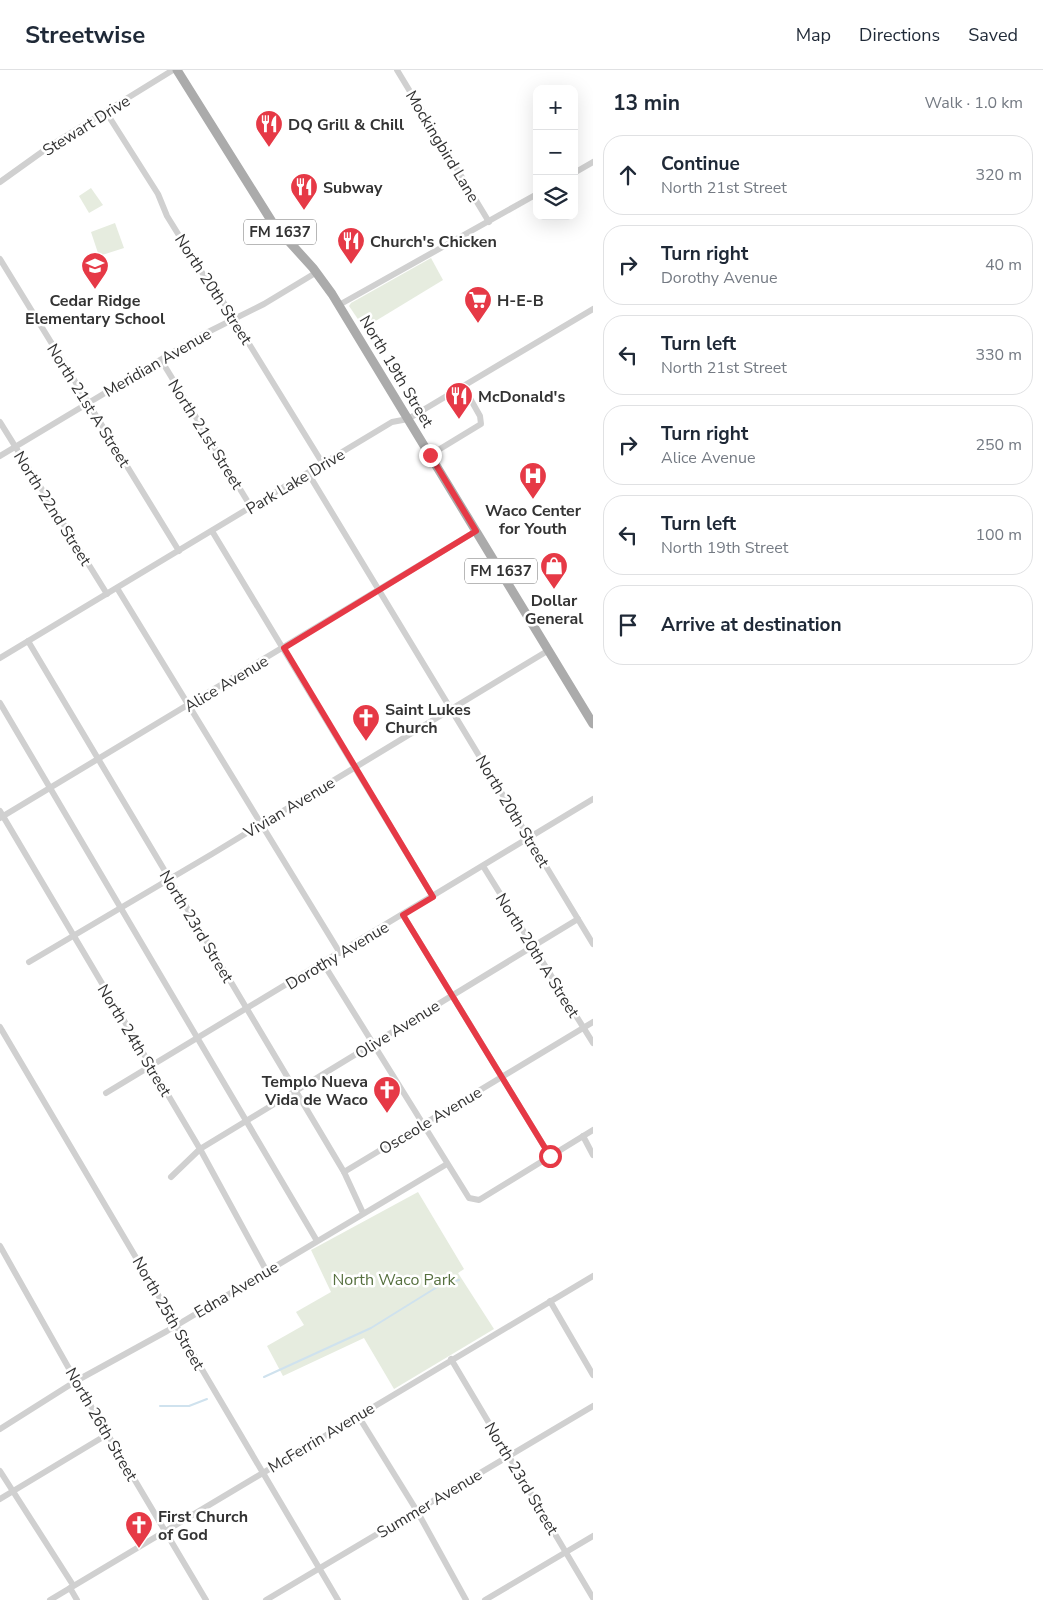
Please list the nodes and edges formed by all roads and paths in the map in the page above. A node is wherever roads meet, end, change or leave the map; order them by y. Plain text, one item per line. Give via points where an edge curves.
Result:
1 (175, 70) edge
2 (397, 70) edge
3 (106, 112) junction
4 (593, 162) edge
5 (578, 171) edge
6 (0, 182) edge
7 (533, 196) edge
8 (489, 222) junction
9 (0, 259) edge
10 (316, 272) junction
11 (339, 305) junction
12 (593, 310) edge
13 (234, 318) junction
14 (161, 360) junction
15 (463, 386) junction
16 (87, 403) junction
17 (408, 419) junction
18 (0, 422) edge
19 (15, 446) junction
20 (430, 455) junction
21 (0, 456) edge
22 (323, 464) junction
23 (308, 474) junction
24 (251, 507) junction
25 (212, 531) junction
26 (476, 531) junction
27 (179, 550) junction
28 (117, 588) junction
29 (379, 591) junction
30 (107, 594) junction
31 (28, 641) junction
32 (284, 648) junction
33 (548, 650) junction
34 (1, 656) edge
35 (0, 703) edge
36 (188, 705) junction
37 (452, 709) junction
38 (593, 724) edge
39 (99, 759) junction
40 (355, 767) junction
41 (49, 789) junction
42 (593, 800) edge
43 (1, 815) edge
44 (261, 824) junction
45 (529, 838) junction
46 (483, 866) junction
47 (170, 879) junction
48 (433, 897) junction
49 (120, 908) junction
50 (403, 915) junction
51 (578, 919) junction
52 (73, 936) junction
53 (593, 944) edge
54 (533, 946) junction
55 (340, 953) junction
56 (29, 962) dead end
57 (323, 963) junction
58 (453, 994) junction
59 (247, 1009) junction
60 (593, 1022) edge
61 (0, 1027) edge
62 (583, 1027) junction
63 (196, 1038) junction
64 (593, 1043) edge
65 (372, 1044) junction
66 (150, 1066) junction
67 (502, 1076) junction
68 (295, 1091) junction
69 (106, 1093) dead end
70 (246, 1121) junction
71 (422, 1125) junction
72 (593, 1130) edge
73 (583, 1136) junction
74 (200, 1149) junction
75 (593, 1155) edge
76 (550, 1156) junction
77 (447, 1164) junction
78 (344, 1172) junction
79 (170, 1177) dead end
80 (363, 1212) junction
81 (317, 1241) junction
82 (0, 1246) edge
83 (266, 1270) junction
84 (593, 1276) edge
85 (550, 1301) junction
86 (175, 1325) junction
87 (451, 1360) junction
88 (593, 1375) edge
89 (76, 1381) junction
90 (593, 1406) edge
91 (357, 1414) junction
92 (0, 1429) edge
93 (108, 1434) junction
94 (509, 1455) junction
95 (0, 1471) edge
96 (262, 1473) junction
97 (11, 1492) junction
98 (0, 1499) edge
99 (417, 1511) junction
100 (164, 1530) junction
101 (593, 1536) edge
102 (566, 1552) junction
103 (319, 1569) junction
104 (71, 1586) junction
105 (593, 1598) edge
106 (50, 1600) edge
107 (77, 1600) edge
108 (206, 1600) edge
109 (266, 1600) edge
110 (338, 1600) edge
111 (466, 1600) edge
112 (485, 1600) edge

1 - 3 street, Stewart Drive
1 - 10 main road, North 19th Street / FM 1637 via 274,225
2 - 8 street, Mockingbird Lane
3 - 6 street, Stewart Drive via 53,144
3 - 13 street, North 20th Street via 206,279
4 - 5 street
7 - 8 street
8 - 11 street
9 - 16 street, North 21st A Street
10 - 11 main road, North 19th Street / FM 1637
10 - 13 street, Meridian Avenue
11 - 17 main road, North 19th Street / FM 1637
12 - 15 street, Park Lake Drive
13 - 14 street, Meridian Avenue
13 - 22 street, North 20th Street
14 - 16 street, Meridian Avenue
14 - 24 street, North 21st Street
15 - 17 street, Park Lake Drive
15 - 20 street via 480,416 480,424
16 - 19 street, Meridian Avenue
16 - 27 street, North 21st A Street
17 - 20 main road, North 19th Street / FM 1637
17 - 22 street, Park Lake Drive via 392,422
18 - 19 street, North 22nd Street
19 - 21 street, Meridian Avenue
19 - 30 street, North 22nd Street
20 - 26 main road, North 19th Street / FM 1637
22 - 23 street, Park Lake Drive
23 - 24 street, Park Lake Drive
23 - 29 street, North 20th Street
24 - 25 street, Park Lake Drive
25 - 27 street, Park Lake Drive
25 - 32 street
26 - 29 street, Alice Avenue
26 - 33 main road, North 19th Street / FM 1637
27 - 28 street, Park Lake Drive
28 - 30 street, Park Lake Drive
28 - 36 street
29 - 32 street, Alice Avenue
29 - 37 street, North 20th Street
30 - 31 street, Park Lake Drive
31 - 34 street, Park Lake Drive
31 - 39 street, North 23rd Street
32 - 36 street, Alice Avenue
32 - 40 street
33 - 37 street, Vivian Avenue
33 - 38 main road, North 19th Street / FM 1637
35 - 41 street
36 - 39 street, Alice Avenue
36 - 44 street
37 - 40 street, Vivian Avenue
37 - 45 street, North 20th Street
39 - 41 street, Alice Avenue
39 - 47 street, North 23rd Street
40 - 44 street, Vivian Avenue
40 - 48 street
41 - 43 street, Alice Avenue
41 - 49 street
42 - 45 street, Dorothy Avenue
43 - 52 street, North 24th Street
44 - 47 street, Vivian Avenue
44 - 55 street
45 - 46 street, Dorothy Avenue
45 - 51 street, North 20th Street
46 - 48 street, Dorothy Avenue
46 - 54 street, North 20th A Street
47 - 49 street, Vivian Avenue
47 - 59 street, North 23rd Street
48 - 50 street, Dorothy Avenue
49 - 52 street, Vivian Avenue
49 - 63 street
50 - 55 street, Dorothy Avenue
50 - 58 street
51 - 53 street, North 20th Street
51 - 54 street, Olive Avenue
52 - 56 street, Vivian Avenue
52 - 66 street, North 24th Street
54 - 58 street, Olive Avenue
54 - 62 street, North 20th A Street
55 - 57 street, Dorothy Avenue
57 - 59 street, Dorothy Avenue
57 - 65 street
58 - 65 street, Olive Avenue
58 - 67 street
59 - 63 street, Dorothy Avenue
59 - 68 street, North 23rd Street
60 - 62 street, Osceole Avenue
61 - 86 street, North 25th Street
62 - 64 street, North 20th A Street
62 - 67 street, Osceole Avenue
63 - 66 street, Dorothy Avenue
63 - 70 street
65 - 68 street, Olive Avenue
65 - 71 street
66 - 69 street, Dorothy Avenue
66 - 74 street, North 24th Street
67 - 71 street, Osceole Avenue
67 - 76 street
68 - 70 street, Olive Avenue
68 - 78 street, North 23rd Street
70 - 74 street, Olive Avenue
70 - 81 street
71 - 77 street
71 - 78 street, Osceole Avenue
72 - 73 street
73 - 75 street
73 - 76 street
74 - 79 street, Olive Avenue
74 - 83 street, North 24th Street
76 - 77 street via 479,1200 466,1195
77 - 80 street, Edna Avenue
78 - 80 street, North 23rd Street
80 - 81 street, Edna Avenue
81 - 83 street, Edna Avenue
82 - 89 street, North 26th Street
83 - 86 street, Edna Avenue
84 - 85 street, McFerrin Avenue
85 - 87 street, McFerrin Avenue
85 - 88 street
86 - 89 street, Edna Avenue
86 - 96 street, North 25th Street
87 - 91 street, McFerrin Avenue
87 - 94 street, North 23rd Street
89 - 92 street, Edna Avenue
89 - 93 street, North 26th Street
90 - 94 street, Summer Avenue
91 - 96 street, McFerrin Avenue
91 - 99 street
93 - 97 street
93 - 100 street, North 26th Street
94 - 99 street, Summer Avenue
94 - 102 street, North 23rd Street
95 - 97 street
96 - 100 street, McFerrin Avenue
96 - 103 street, North 25th Street
97 - 98 street
97 - 104 street
99 - 103 street, Summer Avenue
99 - 111 street
100 - 104 street, McFerrin Avenue
100 - 108 street, North 26th Street
101 - 102 street
102 - 105 street, North 23rd Street
102 - 112 street
103 - 109 street, Summer Avenue
103 - 110 street, North 25th Street
104 - 106 street, McFerrin Avenue
104 - 107 street

